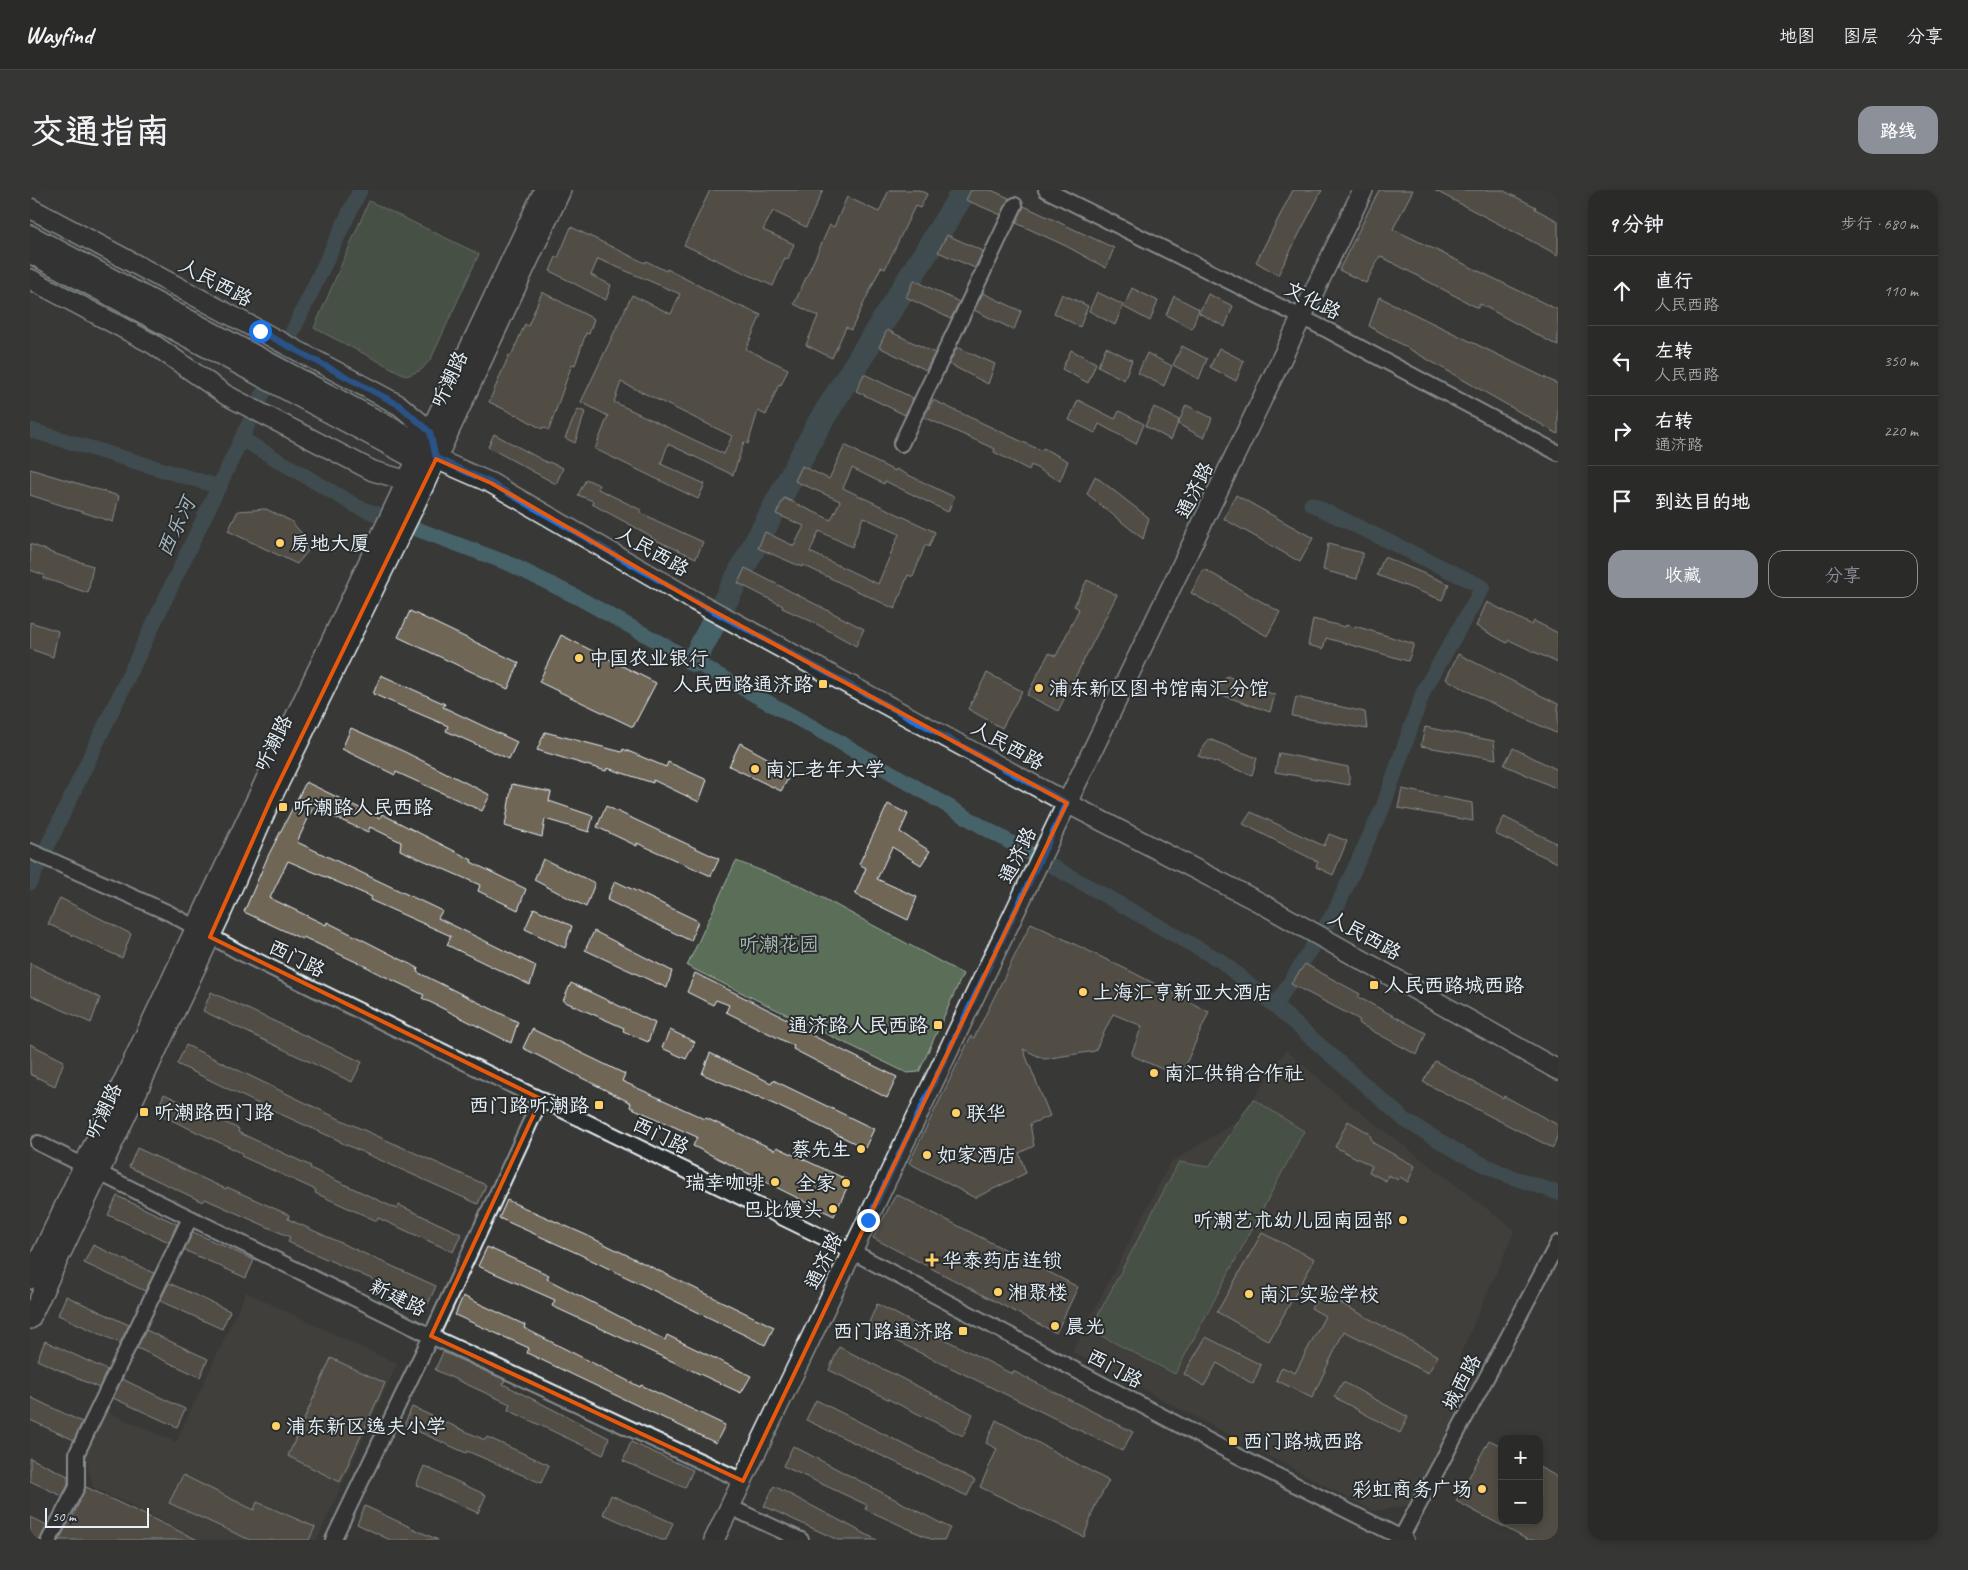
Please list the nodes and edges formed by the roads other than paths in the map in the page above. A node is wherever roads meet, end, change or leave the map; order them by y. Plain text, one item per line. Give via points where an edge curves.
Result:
1 (544, 190) edge
2 (561, 190) edge
3 (1046, 190) edge
4 (1363, 190) edge
5 (1014, 205) dead end
6 (30, 208) edge
7 (30, 235) edge
8 (30, 253) edge
9 (30, 279) edge
10 (1302, 317) junction
11 (246, 359) junction
12 (901, 444) dead end
13 (427, 449) junction
14 (1558, 453) edge
15 (408, 481) junction
16 (401, 514) junction
17 (1067, 803) junction
18 (30, 852) edge
19 (203, 932) junction
20 (1558, 1070) edge
21 (541, 1099) junction
22 (38, 1143) dead end
23 (91, 1169) junction
24 (190, 1218) junction
25 (1558, 1243) edge
26 (853, 1252) junction
27 (30, 1279) edge
28 (30, 1319) edge
29 (431, 1336) junction
30 (743, 1480) junction
31 (730, 1507) junction
32 (1402, 1539) edge
33 (49, 1540) edge
34 (334, 1540) edge
35 (714, 1540) edge
36 (801, 1540) edge

1 - 13 street, 听潮路
2 - 13 street, 听潮路
3 - 10 street, 文化路
4 - 10 street, 通济路
5 - 12 street
6 - 13 street, 人民西路 via 399,405
7 - 11 street, 人民西路
8 - 11 street, 人民西路
9 - 15 street via 153,344 226,395 373,471
10 - 14 street, 文化路
10 - 17 street, 通济路
11 - 13 street, 人民西路
13 - 15 street
13 - 16 street, 听潮路
13 - 17 street, 人民西路 via 696,602
15 - 16 street, 听潮路
16 - 19 street, 听潮路 via 258,791
17 - 20 street, 人民西路 via 1277,912
17 - 26 street, 通济路
18 - 19 street, 西门路 via 169,913
19 - 21 street, 西门路
19 - 23 street, 听潮路
21 - 26 street, 西门路
21 - 29 street
22 - 23 street, 新建路
23 - 24 street, 新建路
23 - 27 street, 听潮路
23 - 28 street, 听潮路
24 - 29 street, 新建路
24 - 33 street via 77,1452 77,1487
25 - 32 street, 城西路
26 - 30 street, 通济路
26 - 32 street, 西门路 via 1228,1451
29 - 30 street, 新建路
29 - 34 street
30 - 31 street, 通济路
31 - 35 street, 通济路
31 - 36 street

